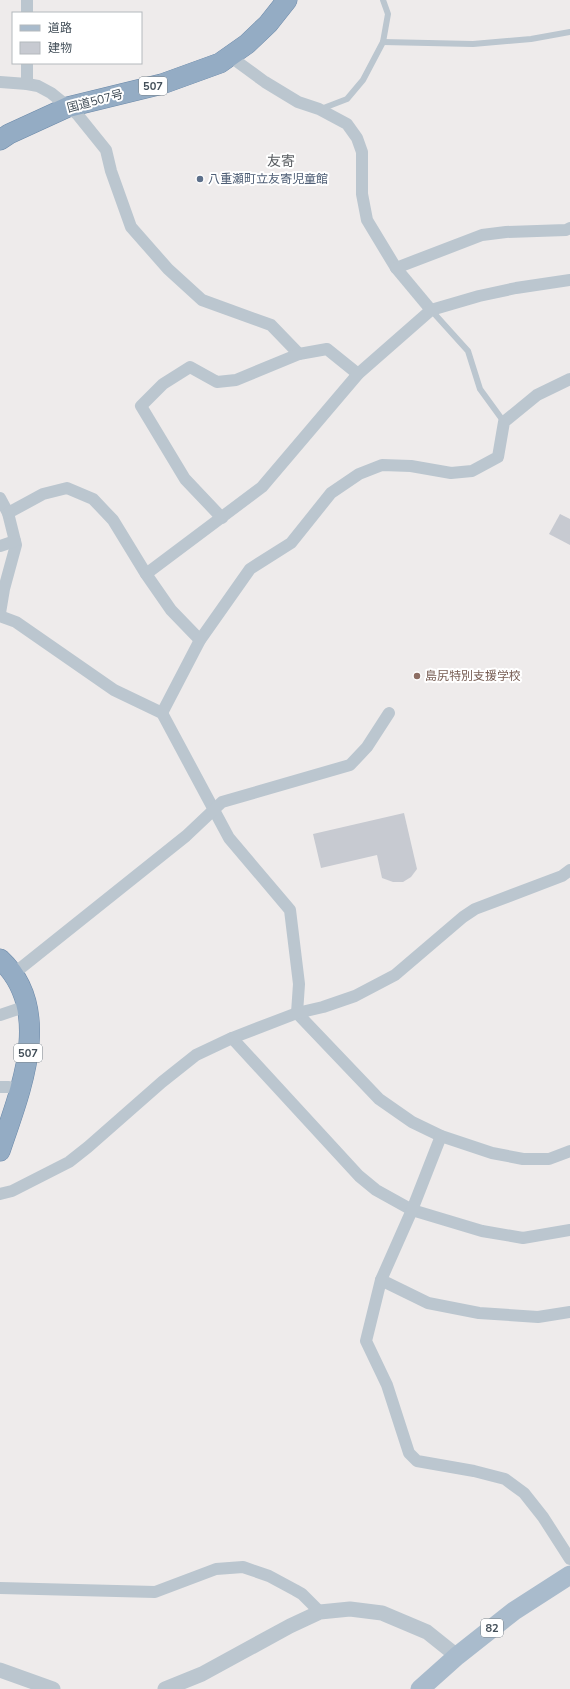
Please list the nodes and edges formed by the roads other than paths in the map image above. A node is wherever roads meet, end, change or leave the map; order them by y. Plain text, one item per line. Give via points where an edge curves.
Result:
1 (28, 0) edge
2 (287, 0) edge
3 (383, 0) edge
4 (27, 12) edge
5 (570, 32) edge
6 (383, 42) junction
7 (234, 54) junction
8 (27, 64) edge
9 (0, 82) edge
10 (26, 84) junction
11 (68, 107) junction
12 (319, 109) junction
13 (0, 140) edge
14 (570, 228) edge
15 (396, 268) junction
16 (570, 280) edge
17 (430, 310) junction
18 (299, 354) junction
19 (358, 374) junction
20 (570, 379) edge
21 (504, 422) junction
22 (0, 498) edge
23 (8, 513) junction
24 (222, 518) junction
25 (15, 540) junction
26 (0, 546) edge
27 (146, 574) junction
28 (0, 615) edge
29 (200, 640) junction
30 (162, 713) junction
31 (389, 714) dead end
32 (213, 809) junction
33 (570, 870) edge
34 (0, 959) edge
35 (14, 974) junction
36 (26, 1006) junction
37 (297, 1013) junction
38 (0, 1015) edge
39 (232, 1038) junction
40 (10, 1089) edge
41 (441, 1136) junction
42 (0, 1151) edge
43 (570, 1151) edge
44 (0, 1194) edge
45 (412, 1210) junction
46 (570, 1230) edge
47 (381, 1280) junction
48 (570, 1312) edge
49 (570, 1559) edge
50 (570, 1575) edge
51 (0, 1588) edge
52 (320, 1612) junction
53 (456, 1656) junction
54 (0, 1670) edge
55 (53, 1689) edge
56 (165, 1689) edge
57 (420, 1689) edge

1 - 4 street
2 - 7 highway, 国道507号 / 507 via 268,24
3 - 6 lane via 388,14
5 - 6 lane via 531,39 472,44
6 - 12 lane via 363,80 347,99
7 - 11 highway, 国道507号 / 507 via 220,63 162,84
7 - 12 street via 239,63 265,82 298,102
8 - 10 street
9 - 10 street
10 - 11 street via 38,86 51,93
11 - 13 highway, 国道507号 / 507
11 - 18 street via 77,114 106,150 131,227 168,269 202,300 271,325
12 - 15 street via 347,124 357,138 362,152 362,194 367,220
14 - 15 street via 482,236
15 - 17 street
16 - 17 street via 516,288
17 - 19 street
17 - 21 lane via 468,351 480,389
18 - 19 street via 327,349
18 - 24 street via 236,380 217,382 190,367 163,384 141,406 185,479
19 - 24 street via 262,487
20 - 21 street via 537,395
21 - 29 street via 498,456 472,471 451,473 411,466 382,465 359,474 331,493 291,543 250,569
22 - 23 street
23 - 25 street
23 - 27 street via 43,494 67,488 93,499 113,520
24 - 27 street
25 - 26 street
25 - 28 street
27 - 29 street via 172,610
28 - 30 street via 16,622 114,690
29 - 30 street
30 - 32 street
31 - 32 street via 367,747 350,765 222,802
32 - 35 street via 186,836
32 - 37 street via 229,838 290,910 299,984
33 - 37 street via 562,876 463,916 395,975 355,996
34 - 35 highway, 507
35 - 36 highway, 507
36 - 38 street
36 - 40 highway, 507 via 30,1020 27,1059
37 - 39 street
37 - 41 street via 379,1099 412,1122
39 - 44 street via 196,1055 69,1162 12,1191
39 - 45 street via 359,1176 376,1190
40 - 42 highway, 507
41 - 43 street via 492,1153 523,1159 550,1159
41 - 45 street
45 - 46 street via 482,1232 523,1238
45 - 47 street
47 - 48 street via 428,1303 480,1313 538,1317
47 - 49 street via 366,1341 387,1384 409,1453 417,1461 505,1479 524,1494
50 - 53 main road, 82 via 514,1611
51 - 52 street via 155,1592 216,1569 243,1567 269,1576 302,1594
52 - 53 street via 350,1609 382,1613 427,1632
52 - 56 street via 202,1674
53 - 57 main road, 82
54 - 55 street

